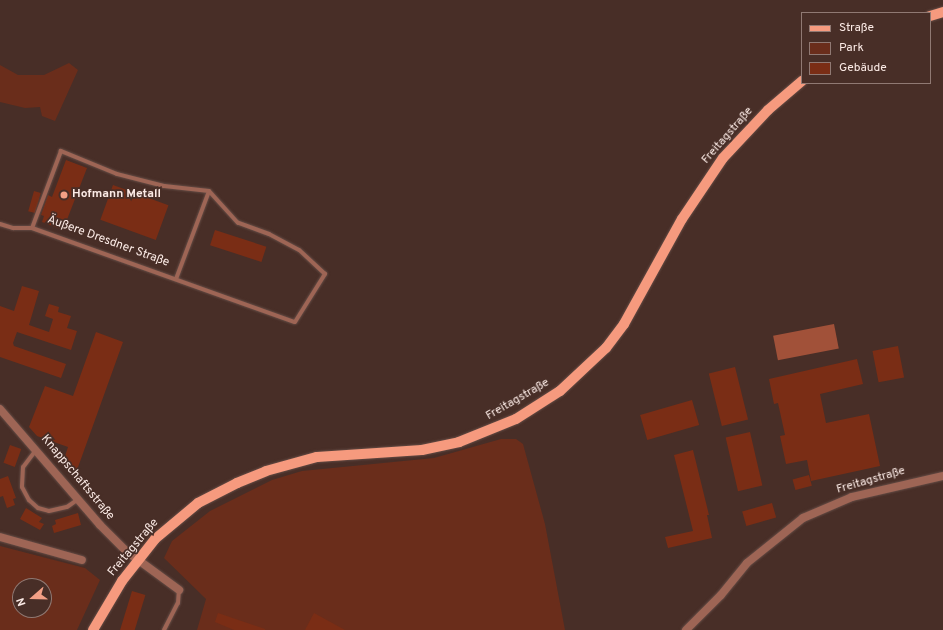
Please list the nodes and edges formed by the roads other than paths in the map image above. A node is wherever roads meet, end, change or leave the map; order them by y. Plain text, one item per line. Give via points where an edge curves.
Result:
1 (943, 12) edge
2 (931, 16) edge
3 (801, 83) edge
4 (210, 191) junction
5 (0, 224) edge
6 (32, 228) junction
7 (176, 279) junction
8 (0, 409) edge
9 (37, 450) junction
10 (943, 476) edge
11 (77, 500) junction
12 (0, 537) edge
13 (82, 560) dead end
14 (138, 560) junction
15 (179, 590) joint
16 (92, 630) edge
17 (164, 630) edge
18 (686, 630) edge

1 - 2 main road
3 - 14 main road, Freitagstraße via 763,116 723,158 682,219 640,299 606,348 578,376 550,398 489,432 432,448 317,457 266,470 198,503 155,539
4 - 6 lane, Äußere Dresdner Straße via 164,186 116,174 61,150
4 - 7 lane, Äußere Dresdner Straße
4 - 7 lane, Äußere Dresdner Straße via 238,224 269,234 299,250 325,274 295,322
5 - 6 lane, Äußere Dresdner Straße via 13,228
6 - 7 lane, Äußere Dresdner Straße
8 - 9 street, Knappschaftsstraße
9 - 11 street, Knappschaftsstraße
9 - 11 lane via 23,467 22,487 29,500 38,508 49,511 67,507
10 - 18 street, Freitagstraße via 852,497 803,518 747,563 721,595
11 - 14 street, Knappschaftsstraße
12 - 13 street
14 - 15 street
14 - 16 main road, Freitagstraße via 106,604
15 - 17 lane via 178,603

